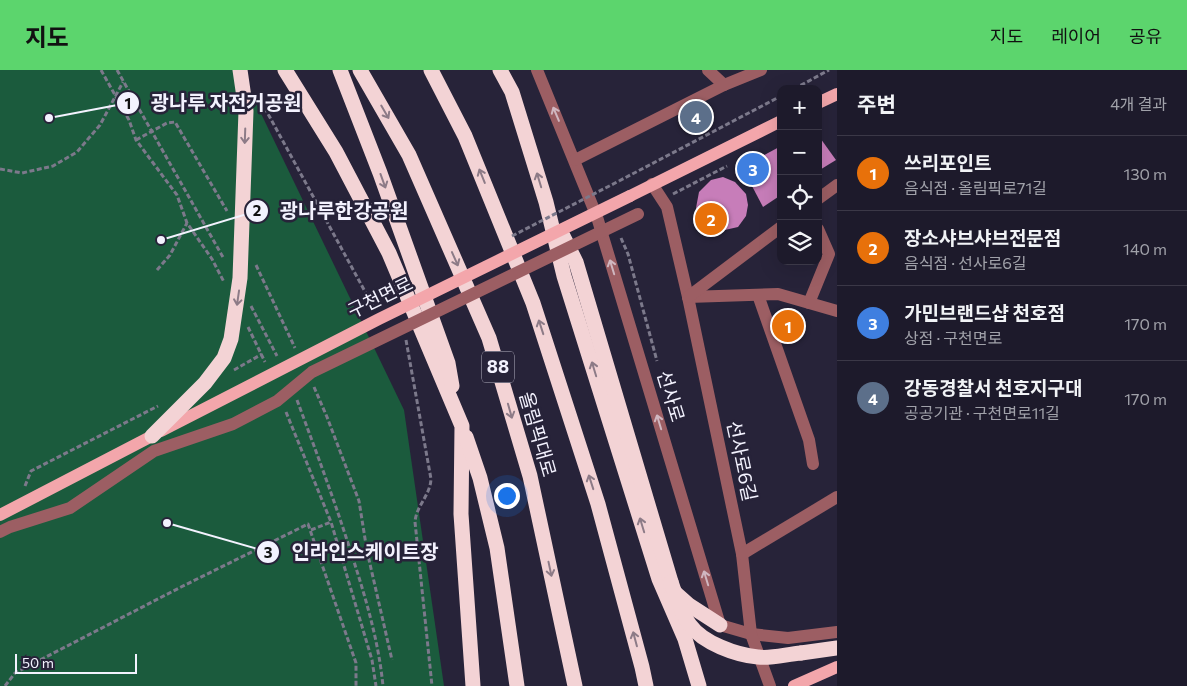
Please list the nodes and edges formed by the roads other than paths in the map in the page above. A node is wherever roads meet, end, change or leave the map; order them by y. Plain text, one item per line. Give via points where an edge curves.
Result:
1 (240, 70) edge
2 (285, 70) edge
3 (340, 70) edge
4 (360, 70) edge
5 (431, 70) edge
6 (500, 70) edge
7 (512, 70) edge
8 (537, 70) edge
9 (708, 70) edge
10 (723, 70) edge
11 (761, 70) edge
12 (724, 85) junction
13 (512, 92) junction
14 (837, 94) edge
15 (822, 101) edge
16 (777, 123) edge
17 (575, 160) junction
18 (652, 184) junction
19 (837, 185) edge
20 (822, 196) edge
21 (638, 214) dead end
22 (777, 230) edge
23 (822, 238) edge
24 (758, 295) junction
25 (688, 297) junction
26 (809, 303) junction
27 (837, 311) edge
28 (454, 407) junction
29 (462, 426) junction
30 (152, 436) junction
31 (813, 464) dead end
32 (837, 497) edge
33 (0, 514) edge
34 (0, 532) edge
35 (742, 554) junction
36 (665, 581) junction
37 (720, 625) junction
38 (837, 632) edge
39 (751, 634) junction
40 (837, 648) edge
41 (837, 667) edge
42 (473, 686) edge
43 (517, 686) edge
44 (575, 686) edge
45 (646, 686) edge
46 (698, 686) edge
47 (770, 686) edge
48 (794, 686) edge

1 -> 30 highway, bridge via 246,111 242,239 231,339 224,358 205,383
2 - 28 highway via 336,152 389,253
3 -> 28 highway via 448,363
4 -> 44 highway, 올림픽대로 / 88 via 409,155 489,338 530,476
45 -> 5 highway, 올림픽대로 via 598,504 533,303 465,136
6 - 13 highway
7 - 13 highway
17 -> 8 street, 선사로
9 - 12 street
10 - 12 street
11 - 12 street
12 - 17 street
36 -> 13 highway via 576,262 546,202
14 - 15 main road
16 - 18 main road, 구천면로
37 -> 17 street, 선사로 via 597,217
18 - 25 street, 선사로6길 via 667,208
18 - 30 main road, 구천면로, bridge via 379,318
19 - 20 street
21 - 34 street, bridge via 312,372 277,402 233,424 154,451 70,508
22 - 25 street
23 - 26 street via 829,254
24 - 25 street
24 - 26 street via 778,294
24 - 31 street via 809,440
25 - 35 street, 선사로6길
26 - 27 street
28 - 29 highway
29 - 42 highway via 461,514
29 - 43 highway via 480,478 497,548
30 - 33 main road, 구천면로
32 - 35 street
35 - 39 street, 선사로6길
36 - 37 highway via 690,605
36 - 40 highway, bridge via 690,625 710,642 732,652 760,658
36 - 46 highway
37 - 39 street
38 - 39 street via 788,638
39 - 47 street, 선사로6길
41 - 48 main road

